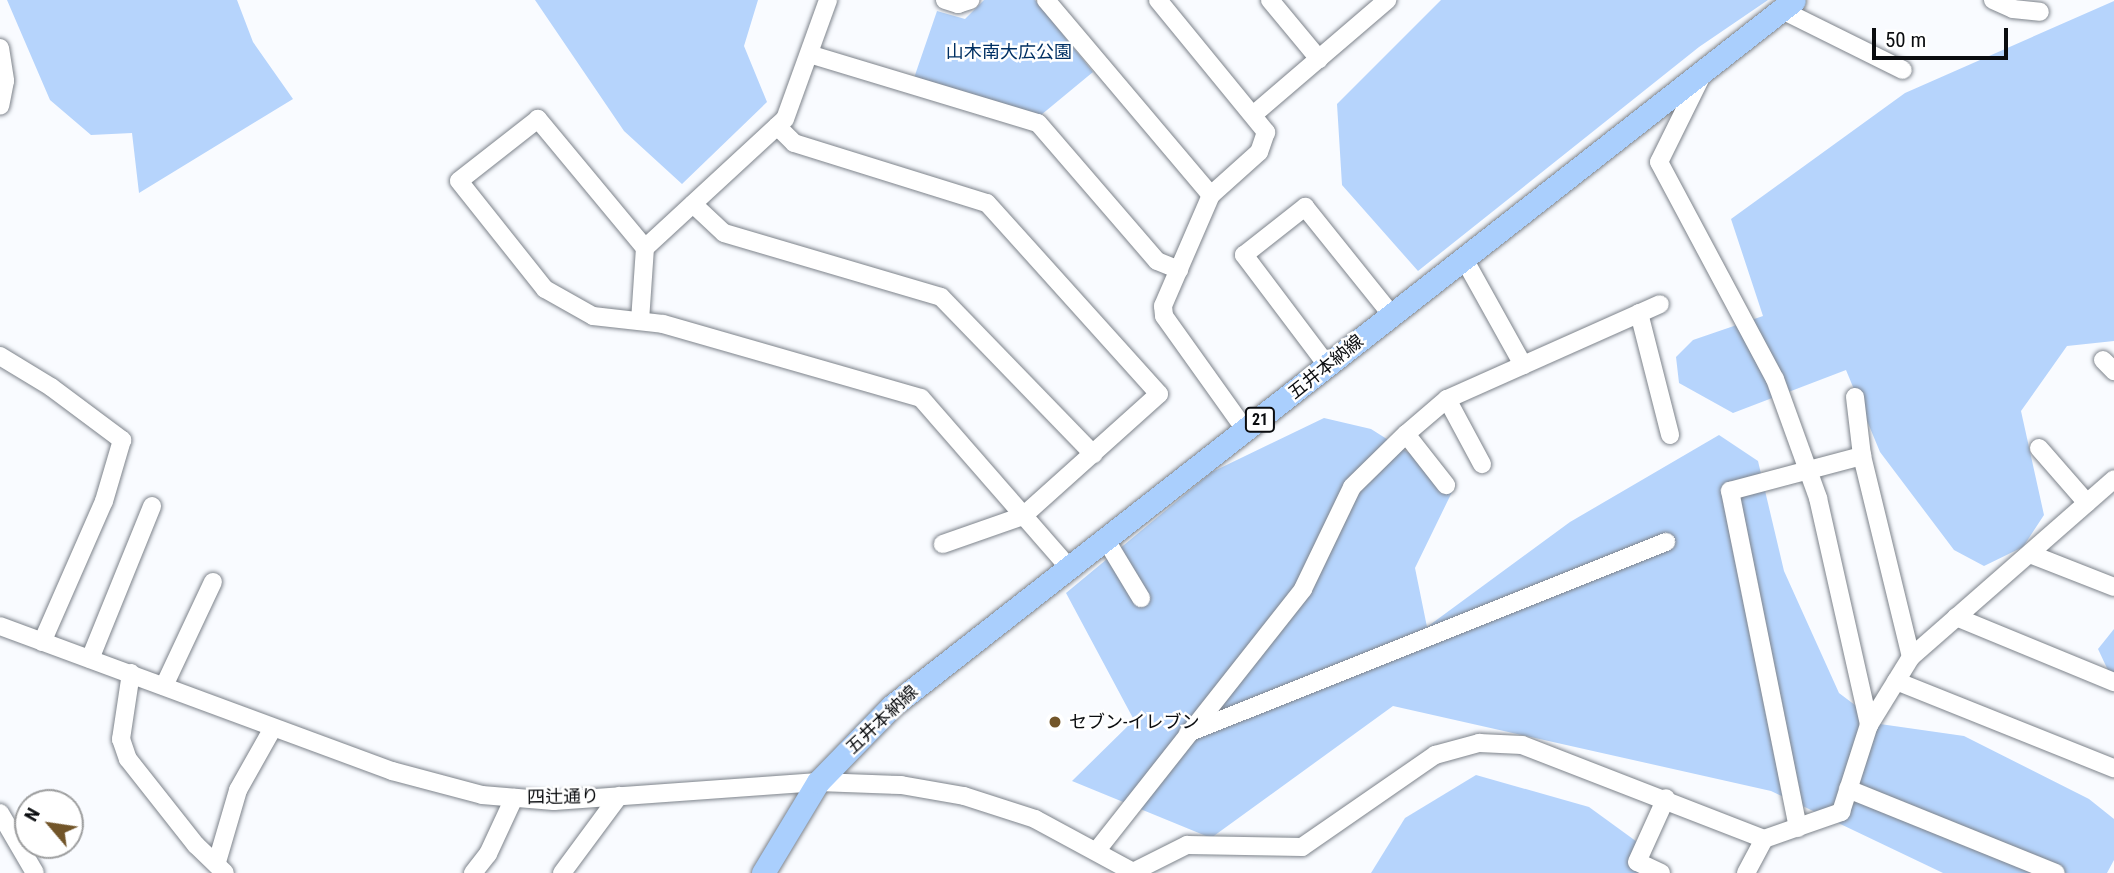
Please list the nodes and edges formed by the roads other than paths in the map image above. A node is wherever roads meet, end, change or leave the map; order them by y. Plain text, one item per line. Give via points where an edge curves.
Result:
1 (828, 0) edge
2 (946, 0) edge
3 (970, 0) edge
4 (1046, 0) edge
5 (1158, 0) edge
6 (1270, 0) edge
7 (1993, 0) edge
8 (1384, 1) edge
9 (1787, 5) edge
10 (2040, 12) dead end
11 (0, 48) edge
12 (809, 54) junction
13 (1319, 58) junction
14 (1707, 65) junction
15 (1903, 70) dead end
16 (0, 106) edge
17 (1254, 115) junction
18 (777, 126) junction
19 (1211, 195) junction
20 (693, 204) junction
21 (645, 248) junction
22 (1463, 257) junction
23 (1179, 271) junction
24 (1660, 304) dead end
25 (1639, 313) junction
26 (1391, 314) junction
27 (640, 321) junction
28 (0, 356) edge
29 (1326, 365) junction
30 (1523, 365) junction
31 (1855, 397) dead end
32 (1447, 399) junction
33 (1246, 431) junction
34 (1406, 434) junction
35 (1670, 435) dead end
36 (2039, 448) dead end
37 (1093, 454) junction
38 (1862, 456) junction
39 (1482, 464) dead end
40 (1804, 468) junction
41 (2114, 479) edge
42 (1446, 485) dead end
43 (2087, 503) junction
44 (152, 506) dead end
45 (1023, 516) junction
46 (1106, 540) junction
47 (1666, 542) dead end
48 (943, 544) dead end
49 (2030, 554) junction
50 (1070, 569) junction
51 (213, 582) dead end
52 (2114, 587) edge
53 (1141, 598) dead end
54 (1956, 617) junction
55 (0, 626) edge
56 (42, 642) junction
57 (1911, 657) junction
58 (90, 659) junction
59 (131, 673) junction
60 (1896, 681) junction
61 (2114, 682) edge
62 (164, 686) junction
63 (1869, 725) junction
64 (273, 728) junction
65 (1188, 733) junction
66 (2114, 768) edge
67 (818, 782) junction
68 (1848, 789) junction
69 (619, 796) junction
70 (514, 798) junction
71 (1666, 798) junction
72 (0, 813) edge
73 (1798, 828) junction
74 (1764, 839) junction
75 (1098, 849) junction
76 (221, 867) edge
77 (1133, 872) edge
78 (35, 873) edge
79 (473, 873) edge
80 (562, 873) edge
81 (763, 873) edge
82 (1661, 873) edge
83 (1746, 873) edge
84 (2056, 873) edge

1 - 12 street
2 - 3 street via 958,4
4 - 19 street
5 - 17 street
6 - 13 street
7 - 10 street via 2013,9
8 - 13 street
9 - 14 main road, 五井本納線 / 21
9 - 15 street
11 - 16 street via 5,81
12 - 18 street via 785,119
12 - 23 street via 1038,123 1157,261
13 - 17 street
14 - 22 main road, 五井本納線 / 21
14 - 40 street via 1659,162 1775,379
17 - 19 street via 1266,132 1259,152
18 - 20 street
18 - 37 street via 793,143 987,203 1159,394
19 - 23 street
20 - 21 street
20 - 37 street via 724,233 941,297
21 - 27 street
21 - 27 street via 538,119 460,181 545,289 593,316
22 - 26 main road, 五井本納線 / 21
22 - 30 street
23 - 33 street via 1163,306 1164,316
24 - 25 street
25 - 30 street
25 - 35 street
26 - 29 main road, 五井本納線 / 21
26 - 29 street via 1305,207 1254,247 1244,255
27 - 45 street via 920,398
28 - 56 street via 122,440 104,501
29 - 33 main road, 五井本納線 / 21
30 - 32 street
31 - 38 street
32 - 34 street
32 - 39 street
33 - 46 main road, 五井本納線 / 21
34 - 42 street
34 - 65 street via 1352,487 1303,589
36 - 43 street
37 - 45 street
38 - 40 street
38 - 57 street
40 - 63 street via 1818,498
40 - 73 street via 1730,491
41 - 43 street
43 - 49 street
44 - 58 street
45 - 48 street
45 - 50 street
46 - 50 main road, 五井本納線 / 21
46 - 53 street
47 - 65 street
49 - 52 street
49 - 54 street
50 - 67 main road, 五井本納線 / 21 via 892,706
51 - 62 street
54 - 57 street
54 - 61 street
55 - 56 street, 四辻通り
56 - 58 street, 四辻通り
57 - 60 street
58 - 59 street, 四辻通り
59 - 62 street, 四辻通り
59 - 76 street via 121,739 128,759 196,845
60 - 63 street
60 - 66 street
62 - 64 street, 四辻通り
63 - 68 street
64 - 70 street, 四辻通り via 392,771 482,795
64 - 76 street via 238,790
65 - 75 street
67 - 69 street, 四辻通り
67 - 75 street, 四辻通り via 901,785 964,796 1035,819
67 - 81 main road, 五井本納線 / 21
68 - 73 street via 1841,812
68 - 84 street
69 - 70 street, 四辻通り via 554,801
69 - 80 street
70 - 79 street via 488,853
71 - 74 street
71 - 77 street via 1522,745 1479,743 1436,755 1302,847 1187,845
71 - 82 street via 1637,862
72 - 78 street
73 - 74 street
74 - 83 street
75 - 77 street, 四辻通り

